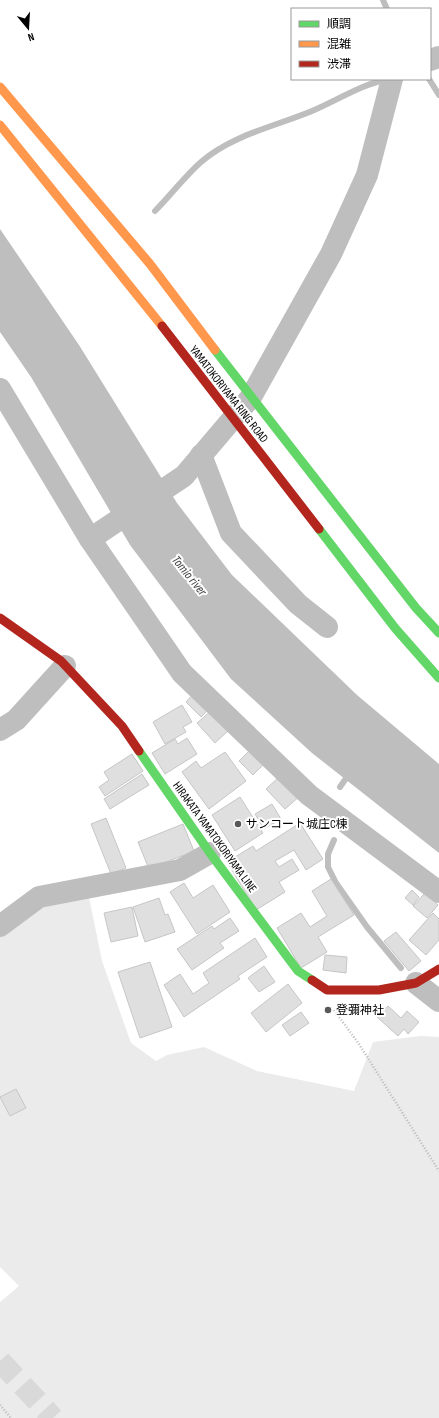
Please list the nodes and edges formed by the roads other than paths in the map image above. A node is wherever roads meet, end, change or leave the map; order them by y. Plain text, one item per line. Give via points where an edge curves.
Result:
1 (392, 81) edge
2 (0, 87) edge
3 (0, 125) edge
4 (0, 389) edge
5 (251, 397) junction
6 (233, 418) junction
7 (201, 455) junction
8 (90, 539) junction
9 (0, 618) edge
10 (327, 626) dead end
11 (439, 633) edge
12 (65, 666) junction
13 (439, 678) edge
14 (0, 730) edge
15 (210, 852) junction
16 (439, 892) edge
17 (0, 926) edge
18 (439, 969) edge
19 (416, 983) junction
20 (439, 1001) edge

1 - 5 street via 364,182 332,254
2 - 5 main road, YAMATOKORIYAMA RING ROAD via 150,264
3 - 6 main road, YAMATOKORIYAMA RING ROAD via 127,281
4 - 8 street
5 - 6 street
5 - 11 main road, YAMATOKORIYAMA RING ROAD via 416,608
6 - 7 street
6 - 13 main road, YAMATOKORIYAMA RING ROAD via 390,622
7 - 8 street via 184,476
7 - 10 street via 231,533 298,604
8 - 16 street via 182,673 309,795
9 - 12 main road, HIRAKATA YAMATOKORIYAMA LINE
12 - 14 street via 16,720
12 - 15 main road, HIRAKATA YAMATOKORIYAMA LINE via 122,726
15 - 17 street via 180,870 39,897
15 - 19 main road, HIRAKATA YAMATOKORIYAMA LINE via 298,971 327,990 379,990
18 - 19 main road, HIRAKATA YAMATOKORIYAMA LINE
19 - 20 street

